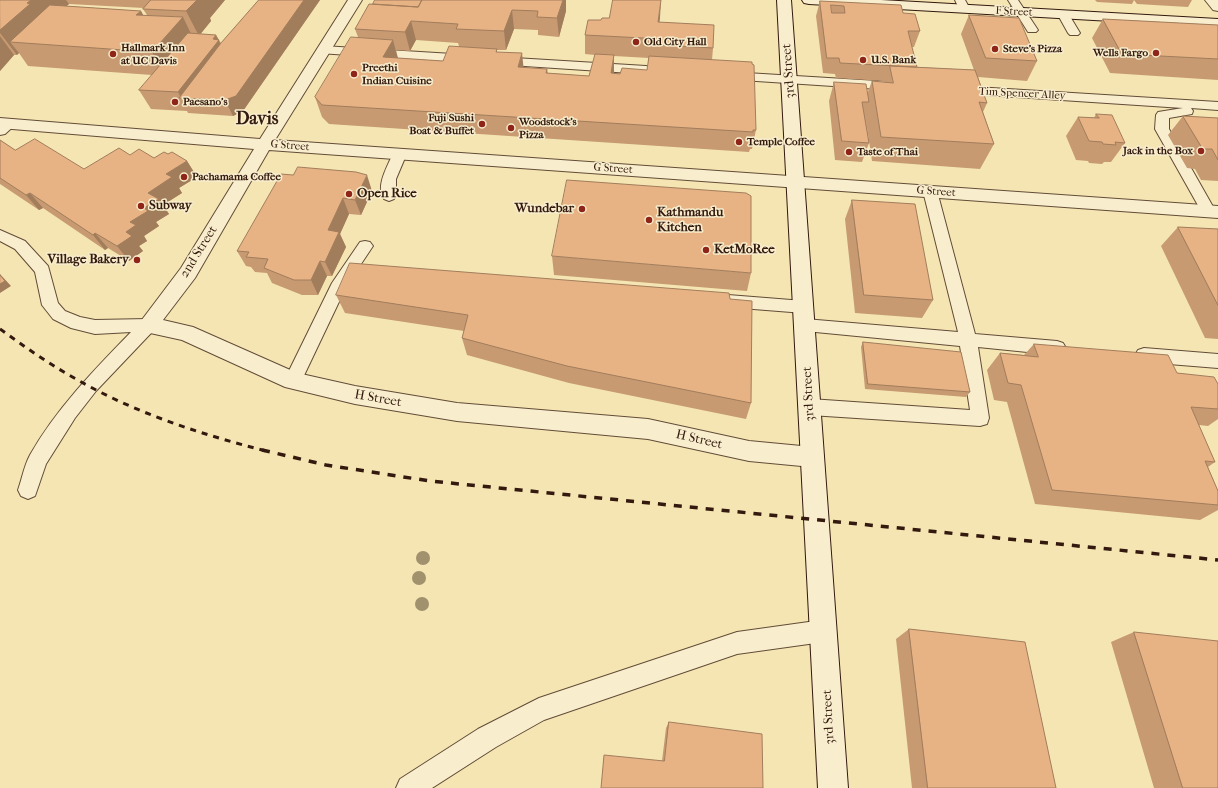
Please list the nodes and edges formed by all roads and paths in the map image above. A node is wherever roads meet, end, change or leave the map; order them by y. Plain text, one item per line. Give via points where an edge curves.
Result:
1 (355, 0) edge
2 (784, 0) edge
3 (809, 0) edge
4 (1013, 0) edge
5 (1212, 0) edge
6 (962, 4) edge
7 (1218, 8) edge
8 (1065, 11) junction
9 (1022, 12) junction
10 (1218, 23) edge
11 (1032, 30) dead end
12 (1074, 33) dead end
13 (323, 50) junction
14 (658, 71) edge
15 (721, 75) edge
16 (951, 77) edge
17 (790, 80) junction
18 (905, 87) edge
19 (944, 89) edge
20 (967, 91) junction
21 (1218, 106) edge
22 (1187, 111) dead end
23 (3, 126) edge
24 (265, 144) junction
25 (400, 154) junction
26 (795, 183) junction
27 (930, 192) junction
28 (389, 196) dead end
29 (1213, 212) edge
30 (0, 235) edge
31 (365, 246) dead end
32 (716, 300) edge
33 (804, 316) junction
34 (148, 325) junction
35 (968, 340) junction
36 (1073, 349) edge
37 (1127, 353) edge
38 (1218, 361) edge
39 (293, 381) junction
40 (810, 407) junction
41 (812, 458) junction
42 (28, 490) dead end
43 (823, 630) junction
44 (409, 788) edge
45 (833, 788) edge

1 - 13 street, 2nd Street
2 - 17 street, 3rd Street
3 - 6 street, F Street via 902,9
4 - 9 lane
5 - 7 street
6 - 9 street, F Street
8 - 9 street, F Street
8 - 10 street, F Street
8 - 12 lane
9 - 11 lane
13 - 14 lane
13 - 24 street, 2nd Street
15 - 17 lane
16 - 20 lane
17 - 18 lane
17 - 26 street, 3rd Street
19 - 20 lane, Tim Spencer Alley
20 - 21 lane, Tim Spencer Alley
22 - 29 lane via 1163,116 1162,129
23 - 24 street, G Street
24 - 25 street, G Street
24 - 34 street, 2nd Street via 188,273
25 - 26 street, G Street
25 - 28 lane via 389,179
26 - 27 street, G Street
26 - 33 street, 3rd Street
27 - 29 street, G Street
27 - 35 lane
30 - 34 lane, H Street via 20,245 42,270 50,305 59,315 95,327
31 - 39 lane via 340,284
32 - 33 lane
33 - 35 lane
33 - 40 street, 3rd Street
34 - 39 street, H Street via 186,333
34 - 42 lane, 2nd Street via 90,386 69,413 36,461
35 - 36 lane
35 - 40 lane via 980,418
37 - 38 lane
39 - 41 street, H Street via 355,395 457,412 648,429 749,451
40 - 41 street, 3rd Street
41 - 43 street, 3rd Street
43 - 44 lane via 738,643 539,710 487,738
43 - 45 street, 3rd Street

